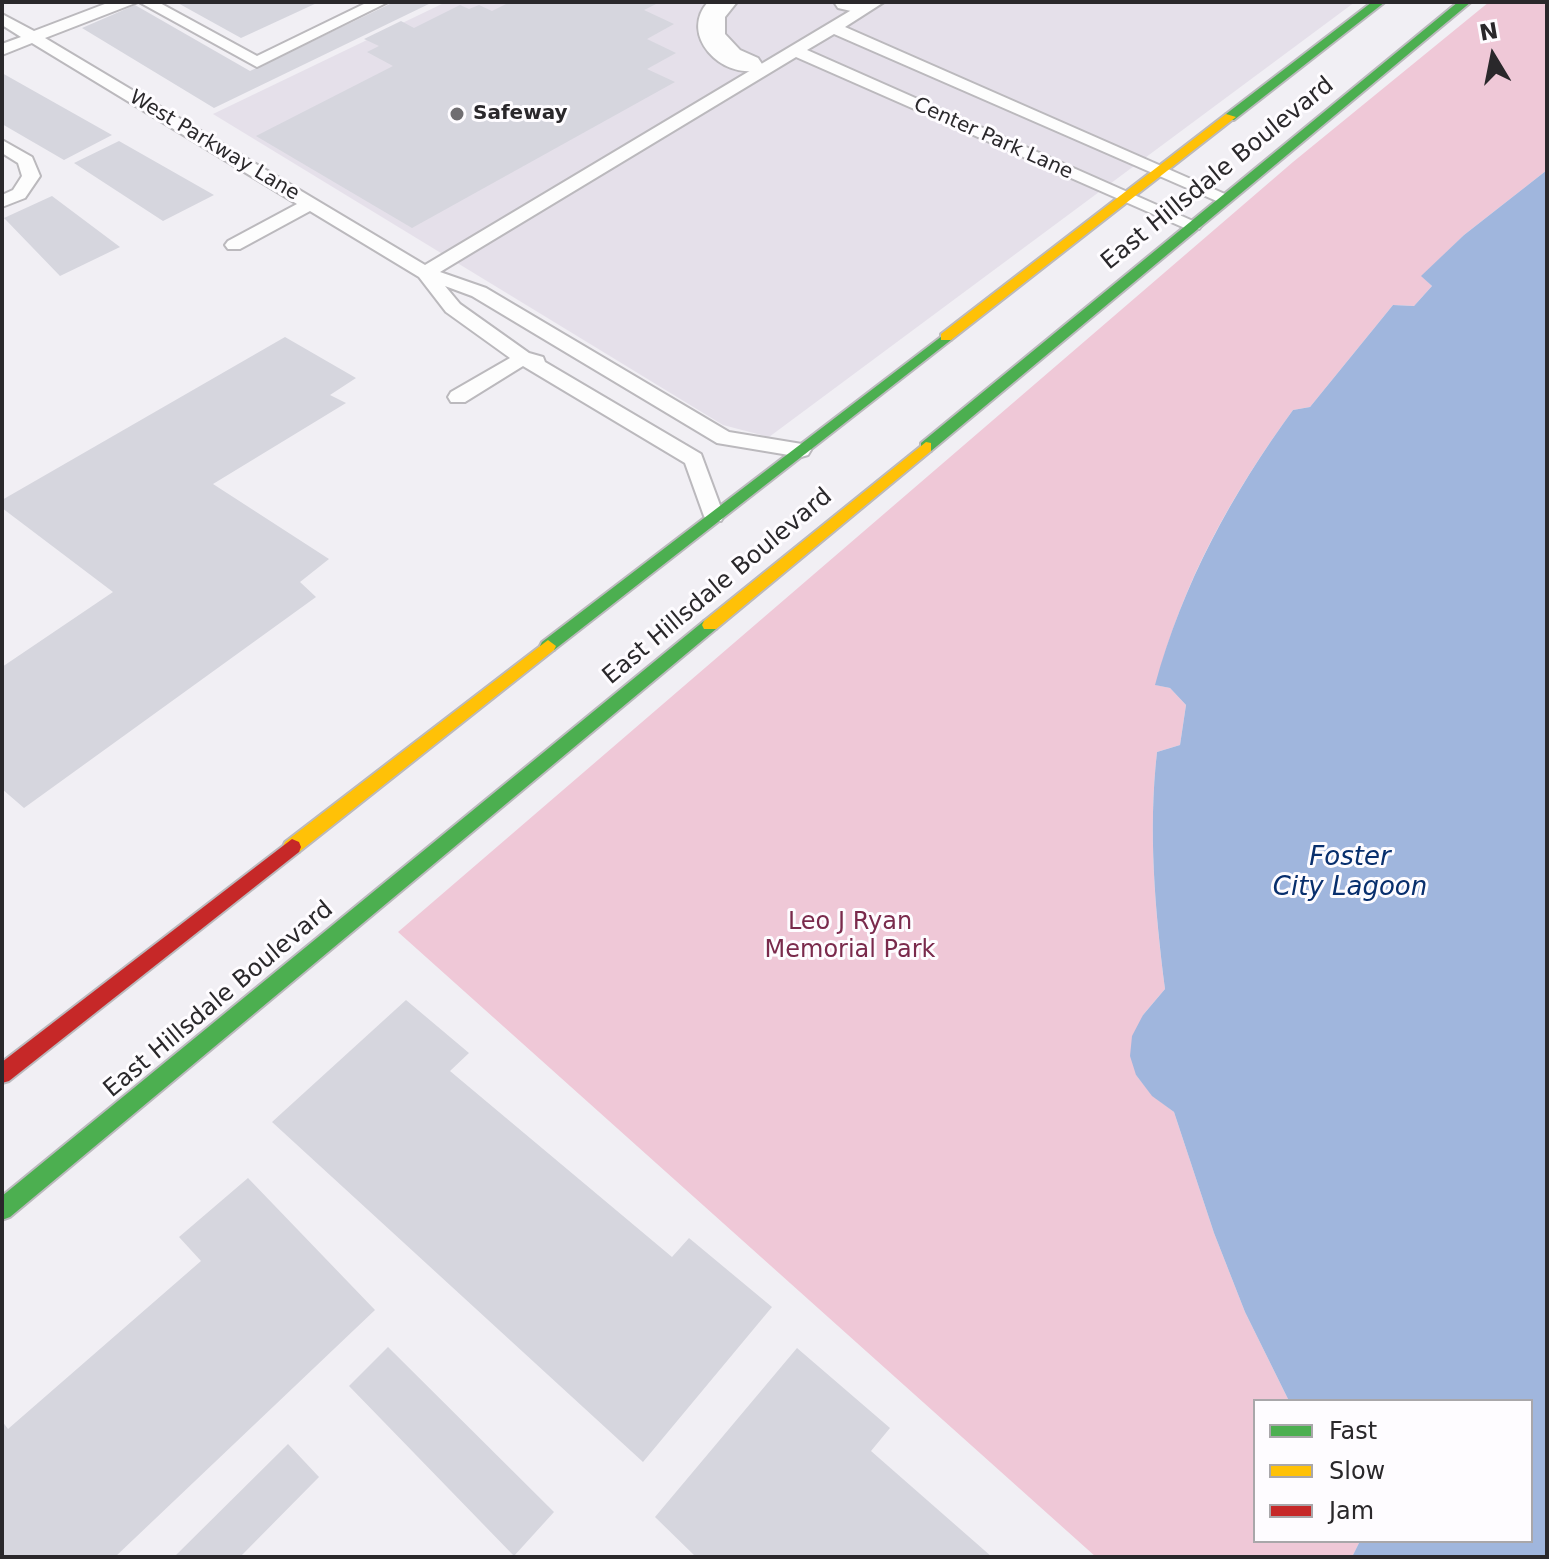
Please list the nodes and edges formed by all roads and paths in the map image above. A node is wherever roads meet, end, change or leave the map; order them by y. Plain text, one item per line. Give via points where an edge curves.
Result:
1 (130, 2) edge
2 (147, 2) edge
3 (380, 2) edge
4 (723, 2) edge
5 (858, 2) edge
6 (1379, 2) edge
7 (1465, 2) edge
8 (2, 19) edge
9 (833, 28) junction
10 (30, 36) junction
11 (2, 50) edge
12 (795, 51) junction
13 (748, 64) dead end
14 (2, 145) edge
15 (1162, 171) junction
16 (1129, 197) junction
17 (1225, 198) junction
18 (2, 202) edge
19 (310, 204) junction
20 (1193, 225) junction
21 (234, 245) dead end
22 (425, 273) junction
23 (523, 358) junction
24 (458, 397) dead end
25 (654, 397) junction
26 (801, 450) junction
27 (714, 516) junction
28 (2, 1074) edge
29 (2, 1210) edge

1 - 10 lane
2 - 3 lane via 257,62
4 - 13 street via 711,16 711,35 730,56
5 - 9 lane
6 - 15 main road, East Hillsdale Boulevard
7 - 17 main road, East Hillsdale Boulevard
8 - 10 lane, West Parkway Lane
9 - 12 lane
9 - 15 lane, Center Park Lane
10 - 11 lane
10 - 19 lane, West Parkway Lane
12 - 16 lane, Center Park Lane
12 - 22 lane
14 - 18 lane via 26,161 31,176 19,194
15 - 16 main road, East Hillsdale Boulevard
15 - 17 lane, Center Park Lane
16 - 20 lane, Center Park Lane
16 - 26 main road, East Hillsdale Boulevard
17 - 20 main road, East Hillsdale Boulevard
19 - 21 lane
19 - 22 lane, West Parkway Lane
20 - 29 main road, East Hillsdale Boulevard
22 - 23 lane, West Parkway Lane via 453,308
22 - 25 lane, West Parkway Lane via 479,292
23 - 24 lane
23 - 25 lane
23 - 27 lane, West Parkway Lane via 694,459
25 - 26 lane, West Parkway Lane via 724,438
26 - 27 main road, East Hillsdale Boulevard
27 - 28 main road, East Hillsdale Boulevard

